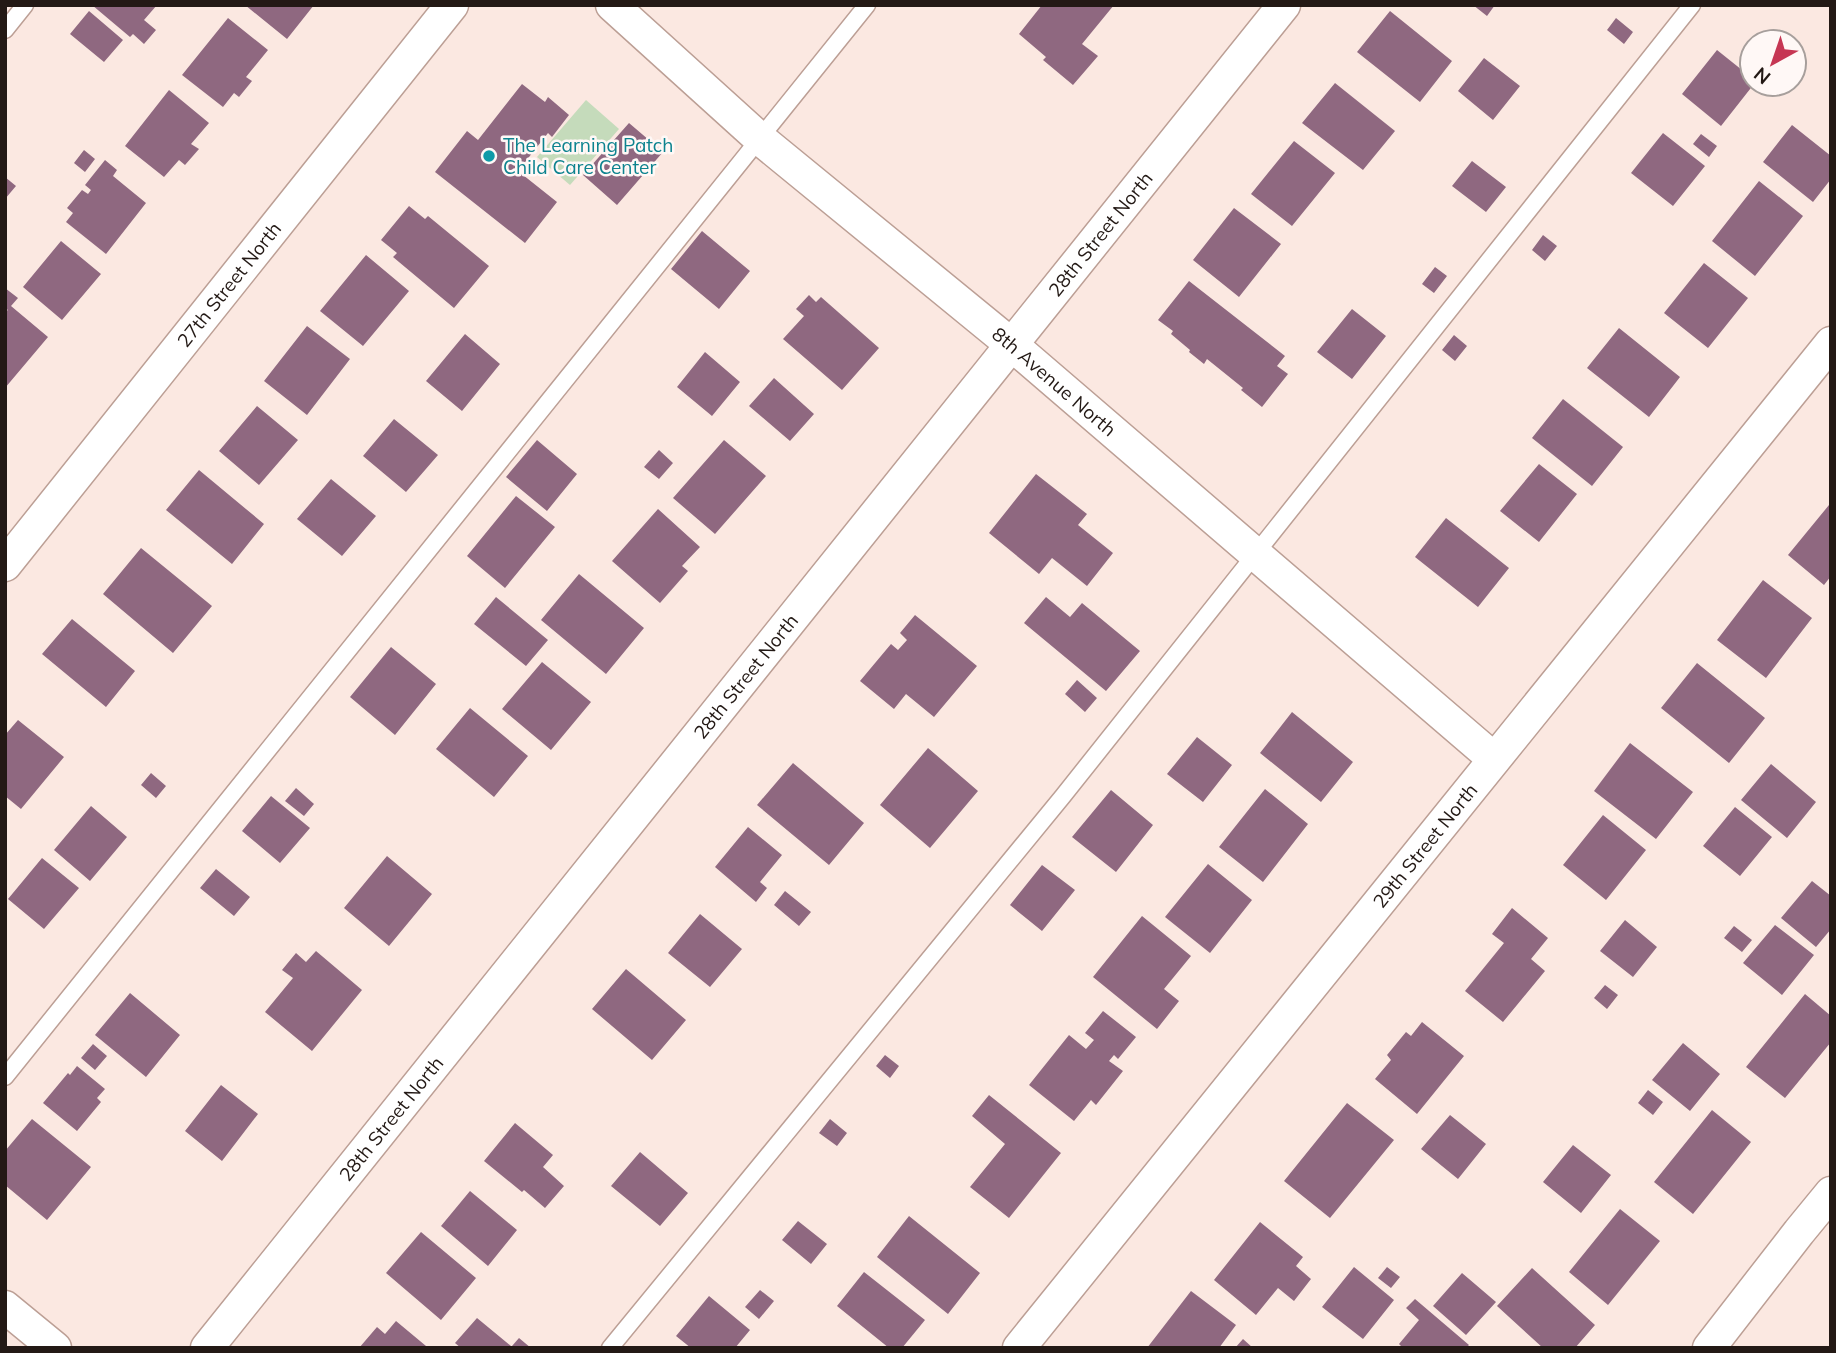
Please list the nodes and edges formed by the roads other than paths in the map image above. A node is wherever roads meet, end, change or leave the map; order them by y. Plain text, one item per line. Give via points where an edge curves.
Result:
1 (25, 5) edge
2 (452, 5) edge
3 (612, 5) edge
4 (867, 5) edge
5 (1284, 5) edge
6 (1692, 5) edge
7 (5, 30) edge
8 (759, 138) junction
9 (1831, 343) edge
10 (1012, 345) junction
11 (1255, 554) junction
12 (5, 565) edge
13 (1494, 759) junction
14 (5, 1077) edge
15 (1831, 1193) edge
16 (5, 1307) edge
17 (55, 1348) edge
18 (207, 1348) edge
19 (610, 1348) edge
20 (1019, 1348) edge
21 (1709, 1348) edge

1 - 7 lane
2 - 12 street, 27th Street North
3 - 8 street, 8th Avenue North
4 - 8 lane
5 - 10 street, 28th Street North
6 - 11 lane
8 - 10 street, 8th Avenue North
8 - 14 lane
9 - 13 street, 29th Street North
10 - 11 street, 8th Avenue North
10 - 18 street, 28th Street North
11 - 13 street, 8th Avenue North
11 - 19 lane via 1063,796
13 - 20 street, 29th Street North
15 - 21 street
16 - 17 street

